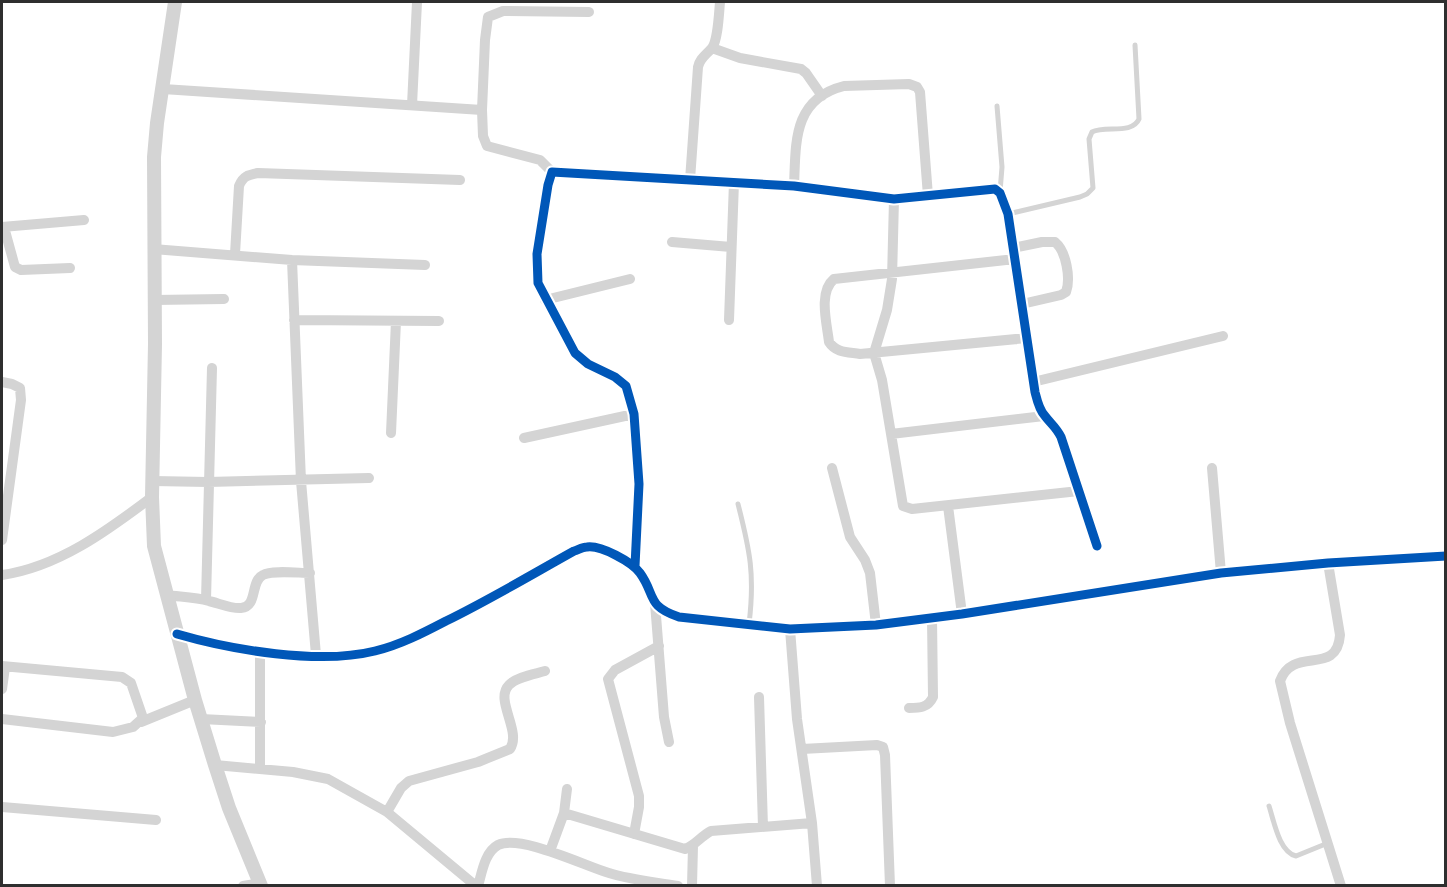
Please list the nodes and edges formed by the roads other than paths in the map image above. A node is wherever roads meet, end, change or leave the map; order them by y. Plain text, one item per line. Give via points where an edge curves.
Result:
1 (175, 2) edge
2 (417, 2) edge
3 (720, 2) edge
4 (503, 6) edge
5 (589, 12) dead end
6 (1135, 45) dead end
7 (712, 48) junction
8 (163, 89) junction
9 (822, 96) junction
10 (412, 105) junction
11 (997, 106) dead end
12 (482, 110) junction
13 (552, 172) junction
14 (460, 180) dead end
15 (690, 180) junction
16 (734, 182) junction
17 (794, 186) junction
18 (1000, 193) junction
19 (928, 196) junction
20 (894, 199) junction
21 (1008, 214) junction
22 (84, 220) dead end
23 (3, 227) edge
24 (672, 242) dead end
25 (731, 248) junction
26 (153, 249) junction
27 (1014, 253) junction
28 (236, 254) junction
29 (292, 260) junction
30 (426, 265) dead end
31 (70, 268) dead end
32 (893, 272) junction
33 (630, 279) dead end
34 (224, 299) dead end
35 (154, 300) junction
36 (545, 300) junction
37 (1022, 304) junction
38 (294, 320) junction
39 (729, 320) dead end
40 (396, 321) junction
41 (439, 321) dead end
42 (1224, 336) dead end
43 (1027, 338) junction
44 (874, 353) junction
45 (212, 368) dead end
46 (1033, 381) junction
47 (2, 382) edge
48 (634, 414) junction
49 (1044, 416) junction
50 (391, 432) dead end
51 (891, 434) junction
52 (524, 438) dead end
53 (831, 468) dead end
54 (1212, 468) dead end
55 (369, 478) dead end
56 (153, 481) junction
57 (300, 481) junction
58 (208, 482) junction
59 (1079, 491) junction
60 (152, 497) junction
61 (738, 504) dead end
62 (948, 506) junction
63 (2, 540) edge
64 (1097, 546) dead end
65 (1446, 556) edge
66 (1328, 563) junction
67 (635, 566) junction
68 (310, 573) junction
69 (1221, 573) junction
70 (2, 575) edge
71 (166, 595) junction
72 (206, 600) junction
73 (655, 603) junction
74 (962, 614) junction
75 (932, 618) junction
76 (748, 624) junction
77 (876, 625) junction
78 (790, 628) junction
79 (177, 634) junction
80 (659, 646) junction
81 (260, 651) junction
82 (316, 655) junction
83 (3, 666) edge
84 (545, 671) dead end
85 (2, 689) edge
86 (759, 697) dead end
87 (195, 700) junction
88 (909, 708) dead end
89 (2, 719) edge
90 (201, 719) junction
91 (141, 722) junction
92 (261, 722) junction
93 (669, 742) dead end
94 (802, 749) junction
95 (215, 765) junction
96 (260, 769) junction
97 (567, 789) dead end
98 (1269, 806) dead end
99 (2, 807) edge
100 (387, 813) junction
101 (564, 813) junction
102 (156, 820) dead end
103 (812, 823) junction
104 (763, 827) junction
105 (634, 834) junction
106 (1328, 843) junction
107 (693, 846) junction
108 (550, 851) junction
109 (260, 884) edge
110 (243, 885) edge
111 (477, 885) edge
112 (678, 885) edge
113 (692, 885) edge
114 (817, 885) edge
115 (890, 885) edge
116 (1341, 885) edge

1 - 8 street
2 - 10 street
3 - 7 street
4 - 5 street
4 - 12 street via 487,21
6 - 21 lane via 1138,123 1092,132 1089,139 1093,188 1080,197
7 - 9 street via 740,58 801,69
7 - 15 street via 698,67
8 - 10 street
8 - 26 street via 155,140
9 - 17 street via 806,109 801,119
9 - 19 street via 844,86 917,87
10 - 12 street
11 - 18 lane
12 - 13 street via 487,146 540,160
13 - 15 street
13 - 36 street via 537,254 538,283
14 - 28 street via 247,175 239,186
15 - 16 street
16 - 17 street
16 - 25 street
17 - 20 street
18 - 19 street via 987,189
18 - 21 street
19 - 20 street
20 - 32 street
21 - 27 street
22 - 23 street
23 - 31 street via 15,267
24 - 25 street
25 - 39 street
26 - 28 street
26 - 35 street
27 - 32 street
27 - 37 street
27 - 37 street via 1042,242 1055,242 1061,249 1068,279 1066,292 1061,296
28 - 29 street
29 - 30 street
29 - 38 street
32 - 44 street
32 - 44 street via 834,279 825,292 832,348
33 - 36 street
34 - 35 street
35 - 56 street
36 - 48 street via 574,353 626,386
37 - 43 street
38 - 40 street
38 - 57 street
40 - 41 street
40 - 50 street
42 - 46 street
43 - 44 street
43 - 46 street
44 - 51 street
45 - 58 street
46 - 49 street
47 - 63 street via 20,388 21,400
48 - 52 street
48 - 67 street via 639,484
49 - 51 street
49 - 59 street via 1061,436
51 - 62 street via 903,506
53 - 77 street via 850,537 870,573
54 - 69 street
55 - 57 street
56 - 58 street
56 - 60 street
57 - 58 street
57 - 68 street
58 - 72 street
59 - 62 street
59 - 64 street
60 - 70 street via 66,554 34,568
60 - 71 street via 154,546
61 - 76 lane via 751,561 753,595
62 - 74 street
65 - 66 street
66 - 69 street
66 - 106 street via 1339,646 1332,655 1286,669 1280,681
67 - 73 street
67 - 82 street via 596,547 586,547 408,640 360,654
68 - 72 street via 261,575 252,601 241,608
68 - 82 street
69 - 74 street
71 - 72 street
71 - 79 street
73 - 76 street via 679,616
73 - 80 street
74 - 75 street
75 - 77 street
75 - 88 street via 933,697 923,707
76 - 78 street
77 - 78 street
78 - 94 street
79 - 81 street
79 - 87 street
80 - 93 street
80 - 105 street via 615,670 608,679 639,796
81 - 82 street
81 - 92 street
83 - 85 street
83 - 91 street via 122,677 131,683 143,713
84 - 100 street via 512,682 506,688 504,698 514,740 510,749 409,781
86 - 104 street
87 - 90 street
87 - 91 street
89 - 91 street via 113,732
90 - 92 street
90 - 95 street
92 - 96 street
94 - 103 street
94 - 115 street via 883,747
95 - 96 street
95 - 109 street
96 - 100 street via 328,779
97 - 101 street
98 - 106 lane via 1284,847 1292,856
99 - 102 street
100 - 111 street
101 - 105 street
101 - 108 street
103 - 104 street
103 - 114 street
104 - 107 street via 711,831
105 - 107 street via 678,848
106 - 116 street
107 - 113 street
108 - 111 street via 509,842 500,844 492,850
108 - 112 street via 610,874
109 - 110 street

